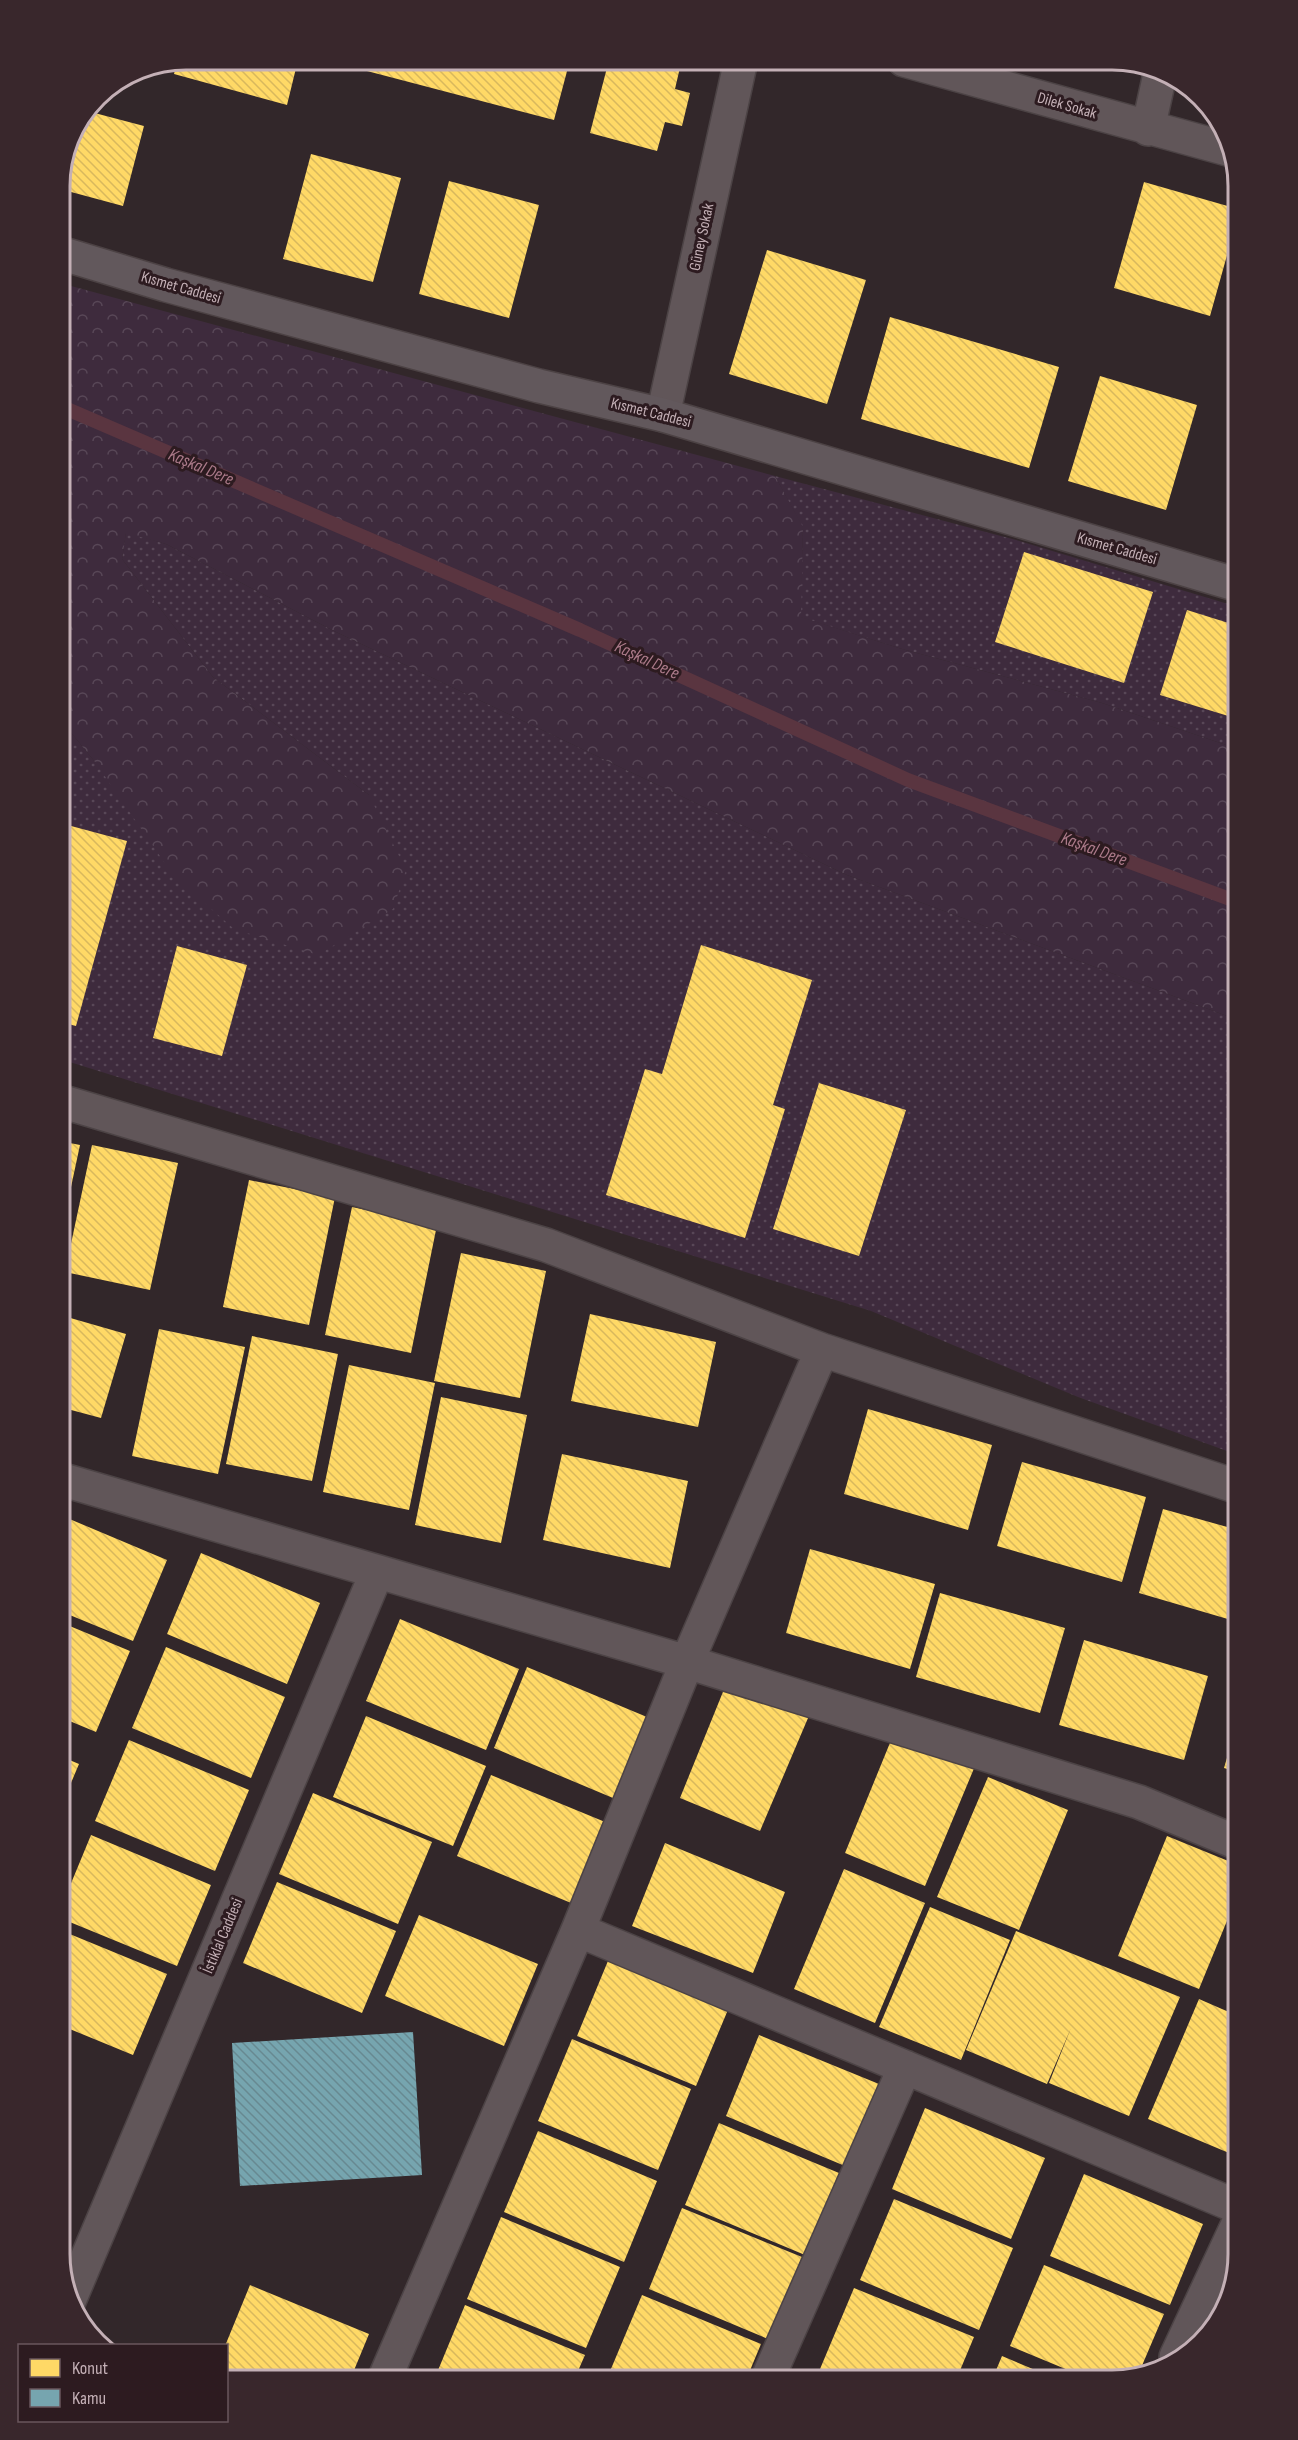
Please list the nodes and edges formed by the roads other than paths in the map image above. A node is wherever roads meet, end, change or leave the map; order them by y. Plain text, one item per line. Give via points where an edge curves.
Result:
1 (739, 71) edge
2 (943, 71) edge
3 (1159, 80) edge
4 (1148, 129) junction
5 (1221, 147) edge
6 (71, 256) edge
7 (663, 415) junction
8 (1228, 582) edge
9 (71, 1104) edge
10 (822, 1350) junction
11 (70, 1482) edge
12 (1228, 1483) edge
13 (377, 1572) junction
14 (687, 1662) junction
15 (1228, 1839) edge
16 (578, 1930) junction
17 (905, 2067) junction
18 (1228, 2203) edge
19 (1228, 2246) edge
20 (76, 2286) edge
21 (1182, 2346) edge
22 (389, 2369) edge
23 (772, 2370) edge

1 - 7 street, Güney Sokak
2 - 4 street, Dilek Sokak
3 - 4 street
4 - 5 street, Dilek Sokak
6 - 7 main road, Kısmet Caddesi via 539,386
7 - 8 main road, Kısmet Caddesi
9 - 10 street via 546,1245
10 - 12 street
10 - 14 street
11 - 13 street
13 - 14 street
13 - 20 street, İstiklal Caddesi
14 - 15 street via 1139,1802
14 - 16 street
16 - 17 street
16 - 22 street
17 - 18 street
17 - 23 street
19 - 21 street

